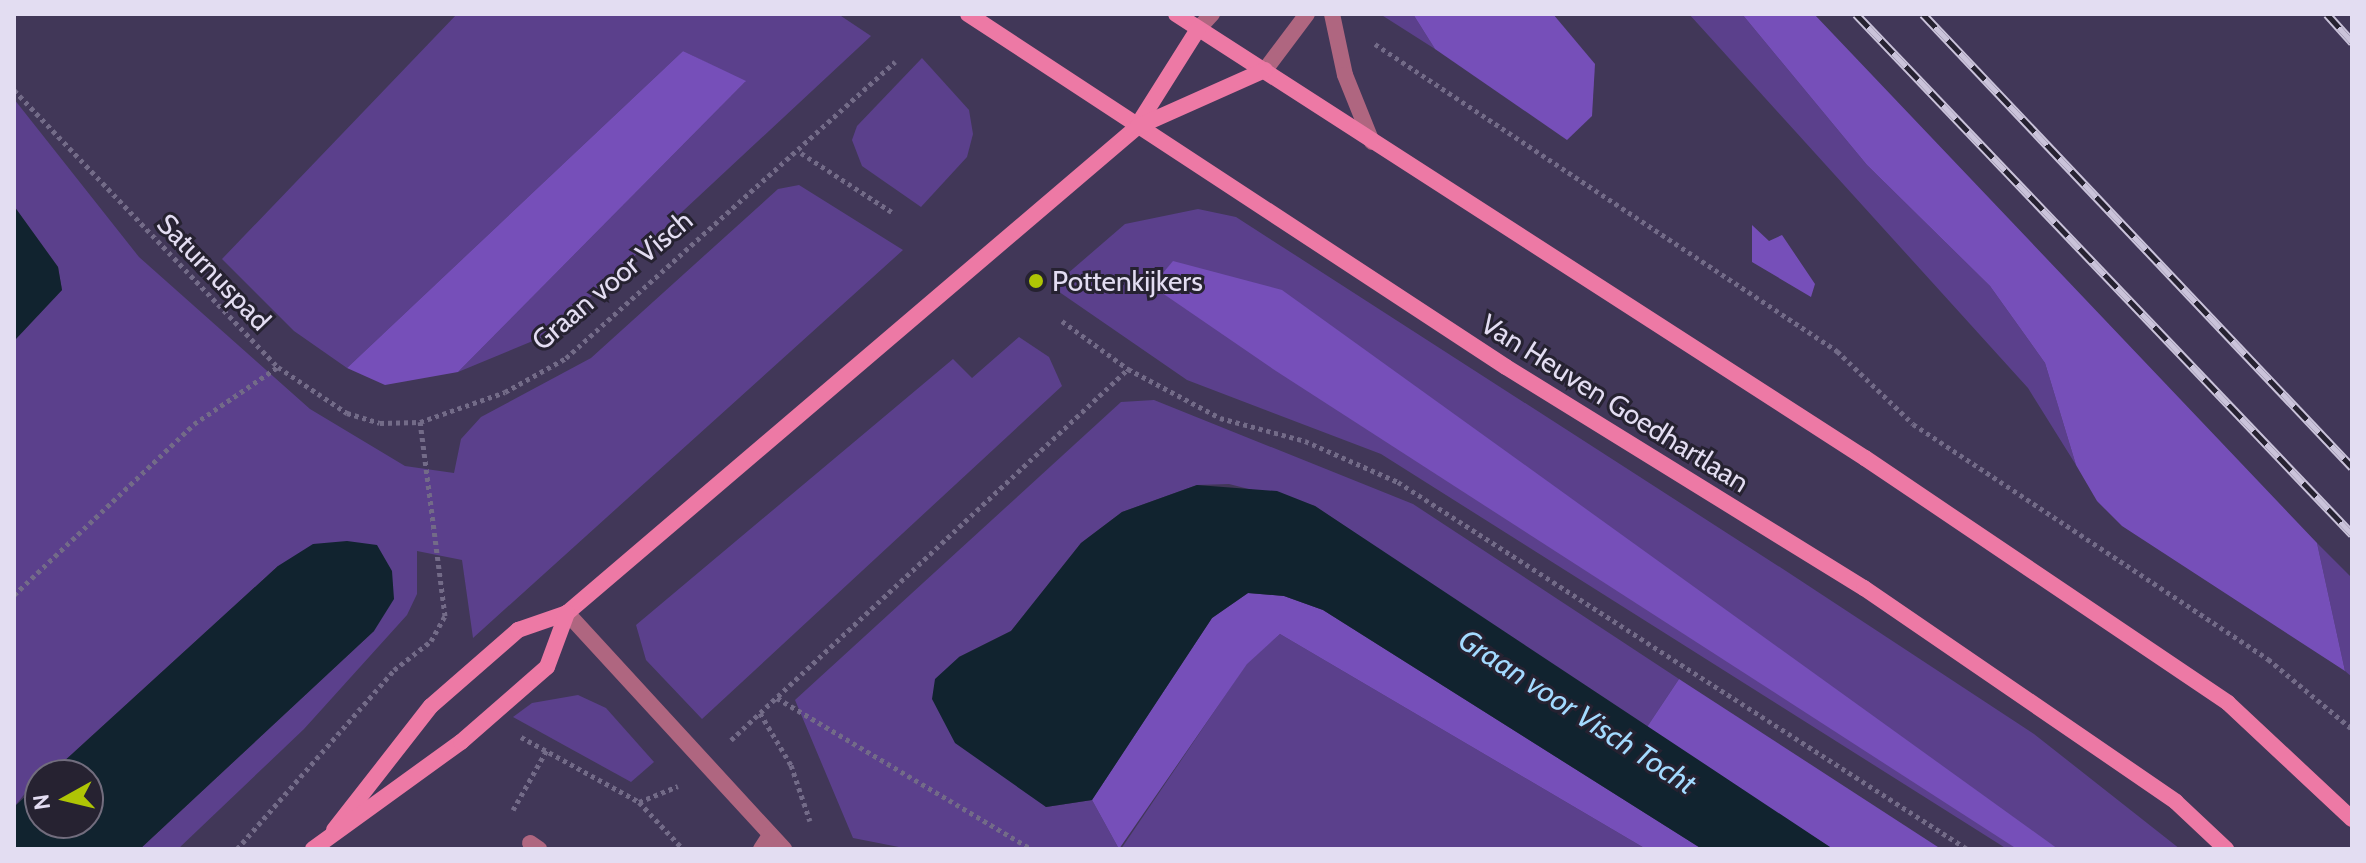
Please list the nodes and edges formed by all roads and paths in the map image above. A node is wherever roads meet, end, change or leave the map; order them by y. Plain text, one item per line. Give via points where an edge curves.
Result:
1 (968, 14) edge
2 (1176, 14) edge
3 (1212, 14) edge
4 (1307, 14) edge
5 (1332, 15) edge
6 (1198, 29) junction
7 (895, 62) dead end
8 (1265, 70) junction
9 (14, 90) edge
10 (1137, 127) junction
11 (1372, 142) junction
12 (801, 153) junction
13 (892, 212) dead end
14 (1062, 321) dead end
15 (278, 367) junction
16 (1128, 369) junction
17 (420, 422) junction
18 (14, 595) edge
19 (567, 613) junction
20 (777, 698) junction
21 (760, 713) junction
22 (2352, 729) edge
23 (548, 748) dead end
24 (702, 766) junction
25 (2352, 819) edge
26 (504, 826) dead end
27 (334, 830) junction
28 (813, 835) dead end
29 (765, 842) edge
30 (237, 849) edge
31 (313, 849) edge
32 (683, 849) edge
33 (784, 849) edge
34 (1031, 849) edge
35 (1967, 849) edge
36 (2226, 849) edge

1 - 10 main road, Van Heuven Goedhartlaan
2 - 6 main road
3 - 6 street
4 - 8 street
5 - 11 street via 1345,75
5 - 22 path via 1837,351 1913,424 2268,659
6 - 8 main road
6 - 10 main road
7 - 12 path, Graan voor Visch
8 - 10 main road
8 - 11 main road
9 - 15 path, Saturnuspad
10 - 19 main road
10 - 36 main road, Van Heuven Goedhartlaan via 1864,588 2176,802
11 - 25 main road via 1865,458 2228,703
12 - 13 path
12 - 17 path, Graan voor Visch via 566,358 505,392
14 - 16 path
15 - 17 path, Saturnuspad via 347,413 380,423
15 - 18 path via 194,424
16 - 20 path
16 - 35 path via 1220,418 1305,441 1398,482
17 - 30 path via 445,616 431,641 394,670
19 - 24 street
19 - 27 main road via 518,630 461,677
19 - 27 main road via 547,667 461,742
20 - 21 path
20 - 34 path
21 - 24 path
21 - 28 path via 791,765
23 - 26 path
24 - 29 street
24 - 32 path via 665,797 639,802
27 - 31 main road
29 - 33 street

